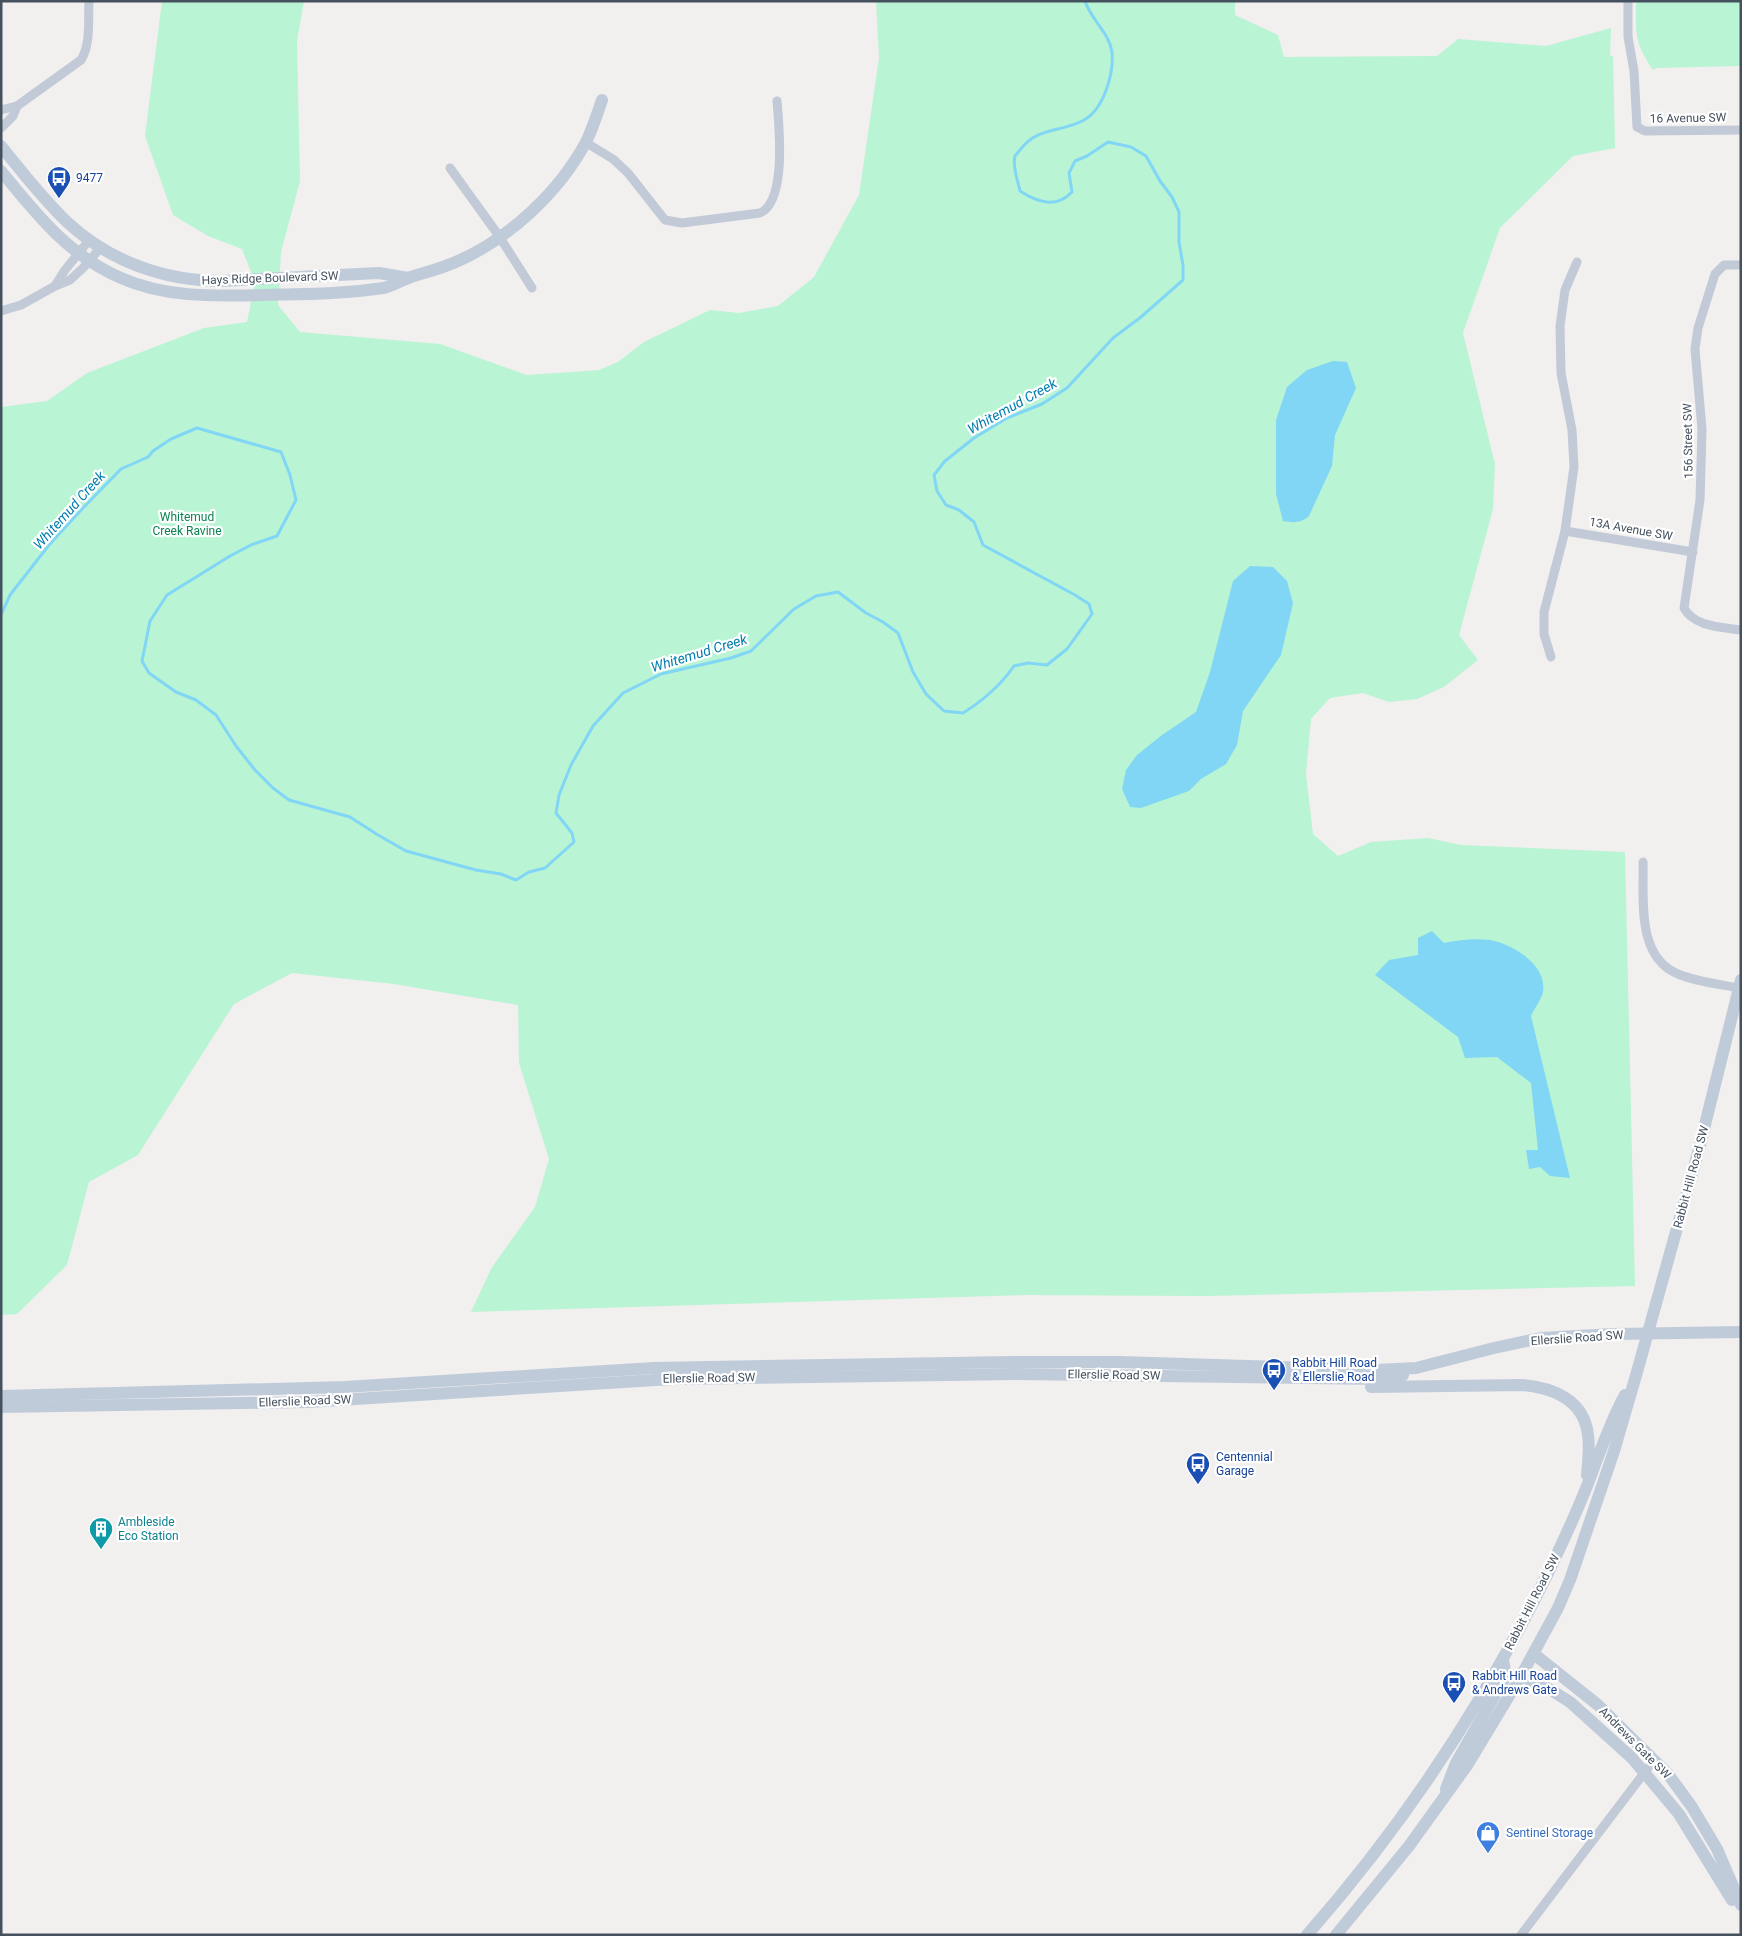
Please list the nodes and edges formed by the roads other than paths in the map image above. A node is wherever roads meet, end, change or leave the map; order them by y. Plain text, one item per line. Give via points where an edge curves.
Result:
1 (89, 1) edge
2 (1628, 1) edge
3 (602, 100) dead end
4 (777, 101) dead end
5 (17, 106) junction
6 (1, 110) edge
7 (1, 128) edge
8 (1741, 130) edge
9 (585, 142) junction
10 (1, 146) edge
11 (450, 168) dead end
12 (1, 171) edge
13 (500, 236) junction
14 (90, 239) junction
15 (100, 247) junction
16 (78, 254) junction
17 (89, 261) junction
18 (1577, 262) dead end
19 (1741, 265) edge
20 (408, 278) junction
21 (55, 286) junction
22 (532, 288) dead end
23 (1, 311) edge
24 (1565, 531) junction
25 (1694, 552) junction
26 (1741, 630) edge
27 (1551, 657) dead end
28 (1643, 862) dead end
29 (1740, 984) edge
30 (1741, 1332) edge
31 (1647, 1333) junction
32 (1416, 1368) junction
33 (1637, 1372) junction
34 (1281, 1379) junction
35 (1, 1396) edge
36 (1, 1407) edge
37 (1587, 1485) junction
38 (1534, 1654) junction
39 (1503, 1660) junction
40 (1522, 1676) junction
41 (1654, 1760) junction
42 (1646, 1773) junction
43 (1442, 1801) junction
44 (1741, 1905) edge
45 (1741, 1913) edge
46 (1307, 1935) edge
47 (1336, 1935) edge
48 (1521, 1935) edge

1 - 5 street via 82,60
2 - 8 street, 16 Avenue SW via 1628,37 1634,71 1637,127 1645,131
3 - 9 main road, Hays Ridge Boulevard SW
4 - 9 street via 778,175 772,202 767,210 760,213 682,223 665,220 628,173 606,154
5 - 6 street
5 - 7 street via 13,116
9 - 13 main road, Hays Ridge Boulevard SW via 544,197
10 - 14 main road, Hays Ridge Boulevard SW via 69,224
11 - 13 street
12 - 16 main road, Hays Ridge Boulevard SW via 55,235
13 - 20 main road, Hays Ridge Boulevard SW via 456,262
13 - 22 street
14 - 15 main road, Hays Ridge Boulevard SW
14 - 16 street
15 - 17 street
15 - 20 main road, Hays Ridge Boulevard SW via 149,270 196,281 379,273
16 - 17 main road, Hays Ridge Boulevard SW
16 - 21 street
17 - 20 main road, Hays Ridge Boulevard SW via 133,283 180,294 352,291 386,288
17 - 21 street via 70,280
18 - 24 street via 1565,290 1560,326 1561,373 1574,447
19 - 25 street, 156 Street SW via 1724,265 1714,274 1698,328 1696,349 1702,468
21 - 23 street via 33,300
24 - 25 street, 13A Avenue SW
24 - 27 street via 1544,612 1544,634
25 - 26 street, 156 Street SW via 1684,608 1688,615 1703,623
28 - 29 street via 1644,915 1653,954 1676,974
29 - 31 main road, Rabbit Hill Road SW via 1700,1144
30 - 31 main road, Ellerslie Road SW
31 - 32 main road, Ellerslie Road SW via 1541,1338
31 - 33 main road, Rabbit Hill Road SW
32 - 34 main road, Ellerslie Road SW via 1406,1374 1381,1379
32 - 35 main road, Ellerslie Road SW via 1376,1370 1120,1362 719,1366 345,1387
33 - 37 main road, Rabbit Hill Road SW via 1611,1420
33 - 38 main road, Rabbit Hill Road SW via 1570,1580
34 - 36 main road, Ellerslie Road SW via 1120,1374 672,1378 308,1402
34 - 37 main road via 1343,1387 1542,1387 1570,1401 1578,1408 1586,1424 1589,1444
37 - 39 main road, Rabbit Hill Road SW via 1546,1577
38 - 40 main road, Rabbit Hill Road SW
38 - 41 main road, Andrews Gate SW via 1598,1705
39 - 43 main road via 1506,1676 1452,1771
39 - 46 main road, Rabbit Hill Road SW via 1462,1730 1416,1798
40 - 42 main road, Andrews Gate SW via 1570,1702
40 - 43 main road, Rabbit Hill Road SW
41 - 42 street
41 - 44 main road, Andrews Gate SW via 1692,1808
42 - 45 main road, Andrews Gate SW via 1679,1814
42 - 48 street
43 - 47 main road, Rabbit Hill Road SW

